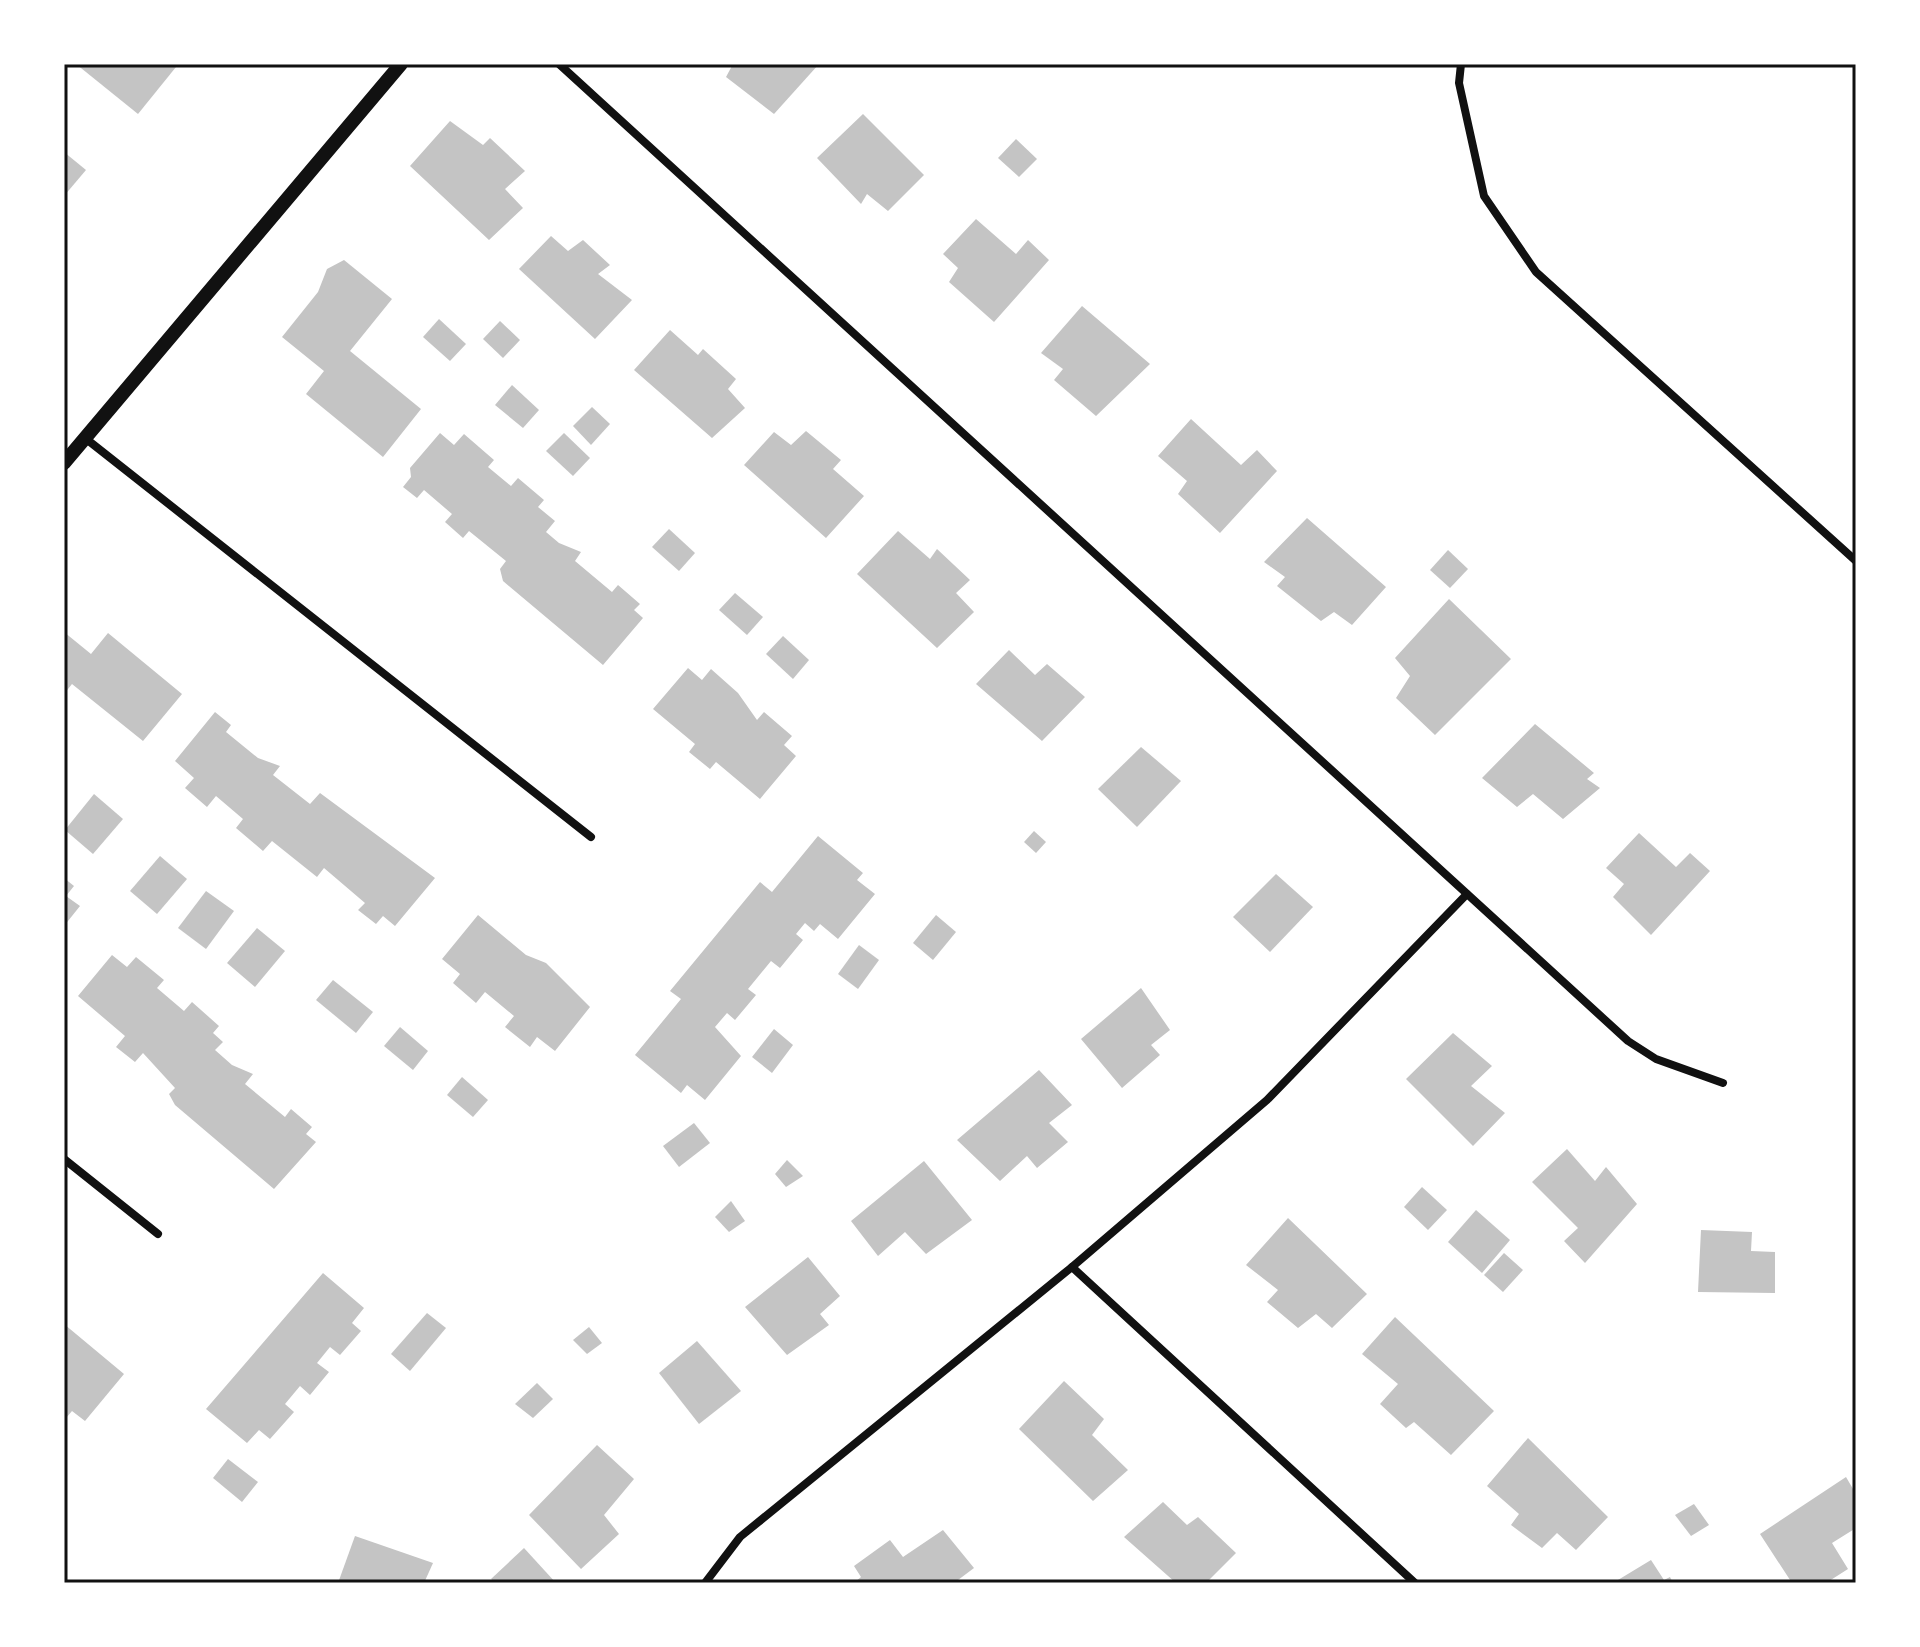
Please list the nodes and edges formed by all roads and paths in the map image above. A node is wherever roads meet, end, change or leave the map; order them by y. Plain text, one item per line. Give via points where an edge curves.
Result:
1 (401, 64) edge
2 (559, 64) edge
3 (1461, 64) edge
4 (85, 438) junction
5 (64, 463) edge
6 (1856, 561) edge
7 (591, 837) dead end
8 (1467, 894) junction
9 (1723, 1083) dead end
10 (64, 1159) edge
11 (158, 1234) dead end
12 (1072, 1267) junction
13 (705, 1583) edge
14 (1415, 1583) edge

1 - 4 street
2 - 8 street
3 - 6 street via 1459,83 1484,196 1536,272
4 - 5 street
4 - 7 street
8 - 9 street via 1628,1041 1656,1059
8 - 12 street via 1267,1100
10 - 11 street
12 - 13 street via 740,1537
12 - 14 street

